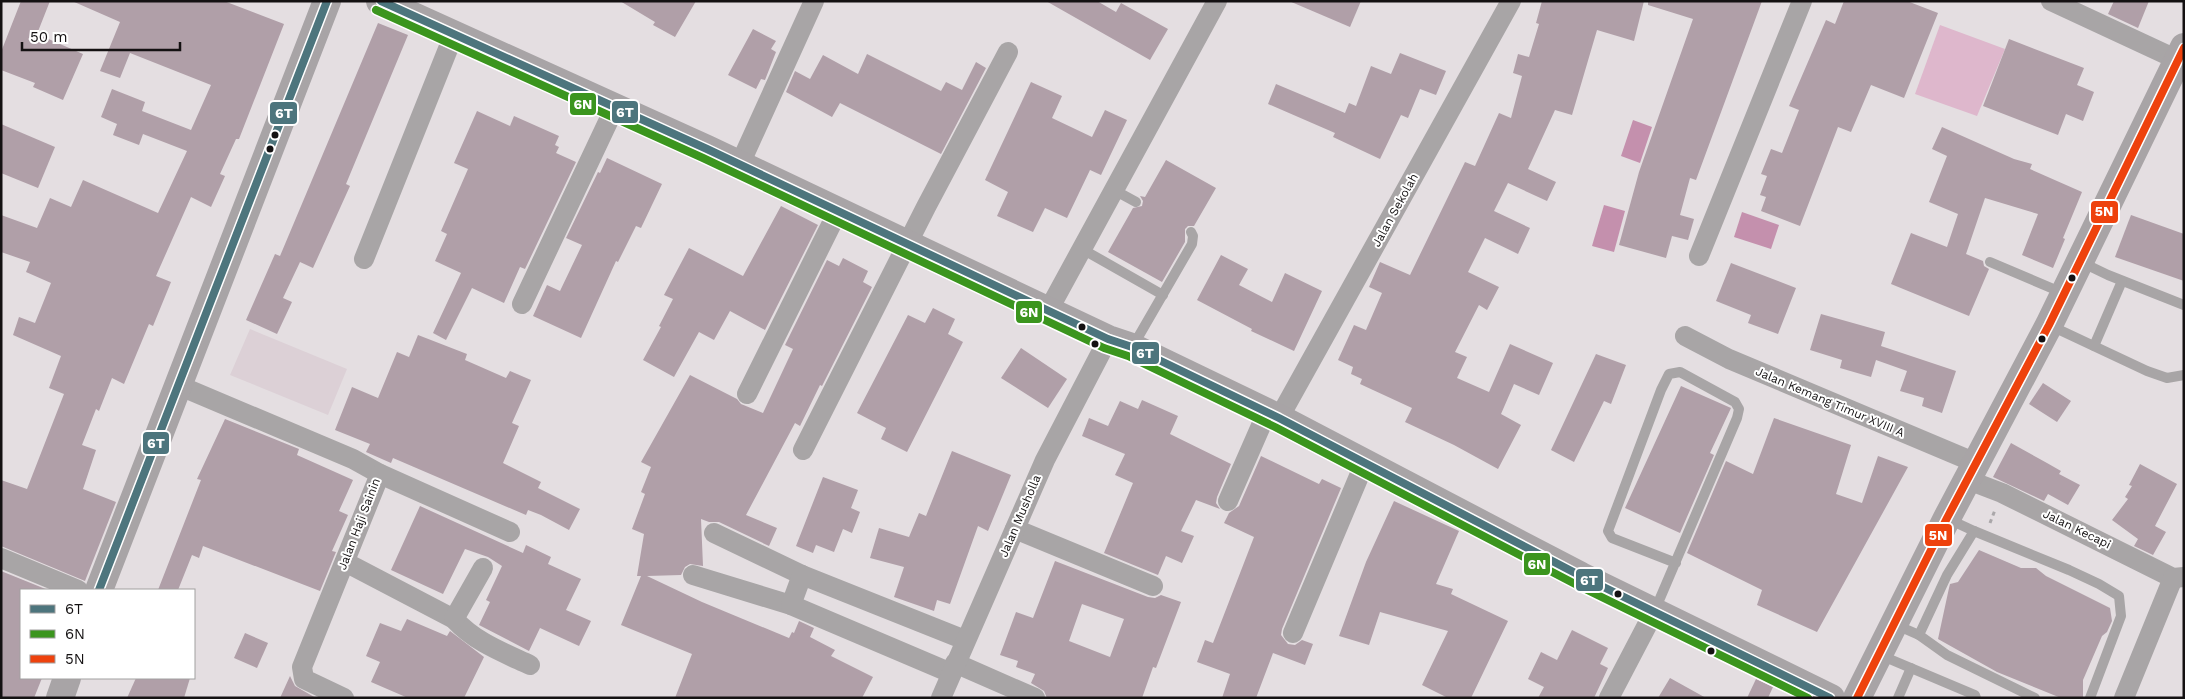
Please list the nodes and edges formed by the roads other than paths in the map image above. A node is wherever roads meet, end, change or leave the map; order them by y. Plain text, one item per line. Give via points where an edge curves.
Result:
1 (327, 1) edge
2 (380, 1) edge
3 (814, 1) edge
4 (1217, 1) edge
5 (1511, 1) edge
6 (1802, 1) edge
7 (2051, 1) edge
8 (454, 34) junction
9 (1008, 52) dead end
10 (2181, 54) edge
11 (615, 107) junction
12 (740, 164) junction
13 (1114, 190) junction
14 (1136, 202) dead end
15 (838, 211) junction
16 (1191, 232) dead end
17 (907, 244) junction
18 (1082, 249) junction
19 (1699, 256) dead end
20 (364, 260) dead end
21 (2080, 260) junction
22 (1990, 262) dead end
23 (2122, 281) junction
24 (2064, 294) junction
25 (1163, 295) junction
26 (522, 304) dead end
27 (2184, 305) edge
28 (1048, 311) junction
29 (2049, 325) junction
30 (1685, 336) dead end
31 (1120, 343) junction
32 (2094, 346) junction
33 (2184, 375) edge
34 (180, 386) junction
35 (747, 394) dead end
36 (1273, 415) junction
37 (803, 450) dead end
38 (1365, 462) junction
39 (1972, 472) junction
40 (380, 474) junction
41 (1228, 501) dead end
42 (1947, 518) junction
43 (1015, 529) junction
44 (1974, 531) junction
45 (510, 532) dead end
46 (714, 533) dead end
47 (1, 558) edge
48 (345, 562) junction
49 (1676, 563) junction
50 (483, 568) dead end
51 (693, 575) dead end
52 (802, 575) junction
53 (2179, 578) edge
54 (1153, 586) dead end
55 (76, 589) edge
56 (99, 589) edge
57 (791, 605) junction
58 (1655, 610) junction
59 (454, 619) junction
60 (1894, 624) junction
61 (1293, 633) dead end
62 (1919, 635) junction
63 (965, 640) junction
64 (1879, 655) junction
65 (530, 665) dead end
66 (953, 668) junction
67 (1912, 668) junction
68 (67, 679) edge
69 (60, 698) edge
70 (344, 698) edge
71 (941, 698) edge
72 (1035, 698) edge
73 (1609, 698) edge
74 (1831, 698) edge
75 (1857, 698) edge
76 (1898, 698) edge
77 (1976, 698) edge
78 (2035, 698) edge
79 (2090, 698) edge
80 (2124, 698) edge

1 - 34 street
2 - 8 street
3 - 12 street
4 - 13 street
5 - 36 street, Jalan Sekolah
6 - 19 street
7 - 10 street
8 - 11 street
8 - 20 street
9 - 17 street
10 - 21 street
11 - 12 street
11 - 26 street
12 - 15 street
13 - 14 lane
13 - 18 street
15 - 17 street
15 - 35 street
16 - 25 lane via 1194,236 1192,244
17 - 28 street
17 - 37 street
18 - 25 lane
18 - 28 street
21 - 23 lane
21 - 24 street
22 - 24 lane
23 - 27 lane
23 - 32 lane
24 - 29 street
25 - 31 lane
28 - 31 street
29 - 32 lane
29 - 39 street
30 - 39 street, Jalan Kemang Timur XVIII A
31 - 36 street
31 - 43 street, Jalan Musholla via 1045,460
32 - 33 lane via 2167,378
34 - 40 street, Jalan Haji Sainin via 353,459
34 - 56 street
36 - 38 street
36 - 41 street, Jalan Sekolah
38 - 58 street via 1582,576
38 - 61 street
39 - 42 street
39 - 53 street, Jalan Kecapi via 2002,493
40 - 45 street
40 - 48 street, Jalan Haji Sainin
42 - 44 lane
42 - 60 street
43 - 54 street
43 - 63 street, Jalan Musholla
44 - 62 lane via 1947,575
44 - 79 lane via 2070,570 2118,596 2121,616
46 - 52 street
47 - 55 street
48 - 59 street
48 - 70 street, Jalan Haji Sainin via 308,650 302,674 307,681
49 - 49 lane via 1612,538 1608,531 1661,390 1669,374 1680,372 1735,402 1739,409
49 - 58 lane
50 - 59 street
51 - 57 street
52 - 57 street
52 - 63 street
53 - 80 street
57 - 66 street
58 - 73 street
58 - 74 street
59 - 65 street via 470,636
60 - 62 lane
60 - 64 street
62 - 78 lane via 1947,655
63 - 66 street, Jalan Musholla
64 - 67 lane
64 - 75 street
66 - 71 street, Jalan Musholla
66 - 72 street
67 - 76 lane
67 - 77 lane
68 - 69 street

